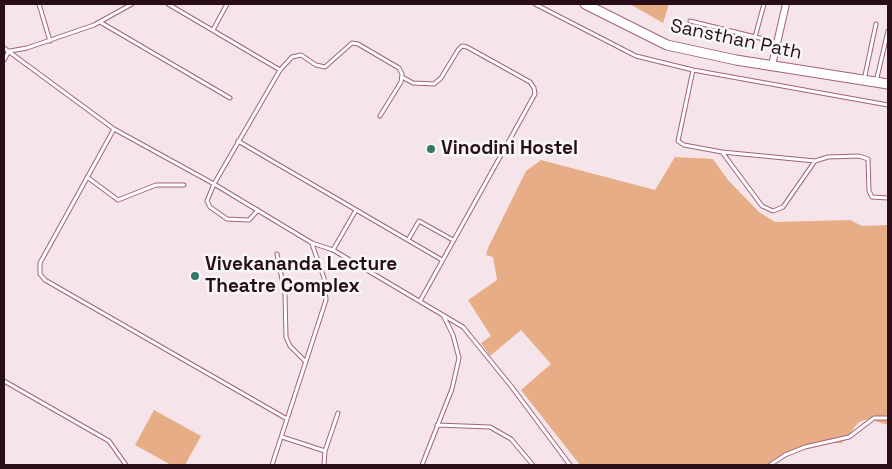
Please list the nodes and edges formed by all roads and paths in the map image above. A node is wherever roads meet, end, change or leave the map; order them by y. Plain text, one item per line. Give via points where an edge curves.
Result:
1 (40, 4) edge
2 (132, 4) edge
3 (168, 4) edge
4 (228, 4) edge
5 (535, 4) edge
6 (585, 4) edge
7 (764, 4) edge
8 (786, 4) edge
9 (690, 21) dead end
10 (100, 22) junction
11 (876, 24) dead end
12 (213, 30) junction
13 (888, 30) edge
14 (755, 37) junction
15 (50, 41) junction
16 (776, 42) junction
17 (4, 48) edge
18 (9, 51) junction
19 (4, 60) edge
20 (772, 65) junction
21 (280, 70) junction
22 (693, 70) junction
23 (402, 77) junction
24 (864, 81) junction
25 (876, 82) junction
26 (888, 84) edge
27 (230, 98) dead end
28 (888, 105) edge
29 (380, 116) dead end
30 (114, 129) junction
31 (238, 141) junction
32 (722, 152) junction
33 (815, 161) junction
34 (87, 177) junction
35 (214, 184) junction
36 (184, 185) dead end
37 (888, 198) edge
38 (258, 210) junction
39 (356, 210) junction
40 (408, 240) junction
41 (453, 240) junction
42 (312, 243) junction
43 (333, 250) junction
44 (277, 254) dead end
45 (442, 260) junction
46 (420, 301) junction
47 (443, 315) junction
48 (305, 361) junction
49 (4, 381) edge
50 (338, 413) dead end
51 (888, 418) edge
52 (287, 419) junction
53 (437, 425) junction
54 (282, 437) junction
55 (325, 452) junction
56 (126, 465) edge
57 (272, 465) edge
58 (324, 465) edge
59 (422, 465) edge
60 (532, 465) edge
61 (570, 465) edge
62 (770, 465) edge

1 - 15 lane
2 - 10 lane
3 - 12 lane
4 - 12 lane
5 - 22 lane via 636,56
6 - 20 street, Sansthan Path via 667,45
7 - 14 lane
8 - 16 street
9 - 14 lane
10 - 15 lane
10 - 27 lane
11 - 24 lane
12 - 21 lane
13 - 25 lane
14 - 16 lane
15 - 18 lane
16 - 20 street
17 - 18 lane
18 - 19 lane
18 - 30 lane
20 - 24 street, Sansthan Path
21 - 23 lane via 296,55 325,67 352,43 399,68
21 - 31 lane
22 - 28 lane
22 - 32 lane via 678,141
23 - 29 lane
23 - 41 lane via 413,83 434,84 458,50 467,46 530,82 534,88 535,94
24 - 25 street, Sansthan Path
25 - 26 street, Sansthan Path
30 - 34 lane
30 - 35 lane
31 - 35 lane
31 - 39 lane
32 - 33 lane
32 - 33 lane via 762,206 773,211 783,207
33 - 37 lane via 828,157 859,156 868,159 872,197
34 - 36 lane via 118,200 156,185
34 - 52 lane via 40,263 40,274 44,280
35 - 38 lane
35 - 38 lane via 207,200 210,207 227,218 249,220
38 - 42 lane
39 - 40 lane
39 - 43 lane
40 - 41 lane via 419,221
40 - 45 lane
41 - 45 lane
42 - 43 lane
42 - 48 lane via 324,278 326,300
43 - 46 lane
44 - 48 lane via 285,295 286,337
45 - 46 lane
46 - 47 lane
47 - 53 lane via 460,358
47 - 61 lane via 462,327
48 - 52 lane
49 - 56 lane via 109,441
50 - 55 lane
51 - 62 lane via 874,418 849,437 805,447
52 - 54 lane
53 - 59 lane
53 - 60 lane via 490,427 511,439
54 - 55 lane
54 - 57 lane
55 - 58 lane

